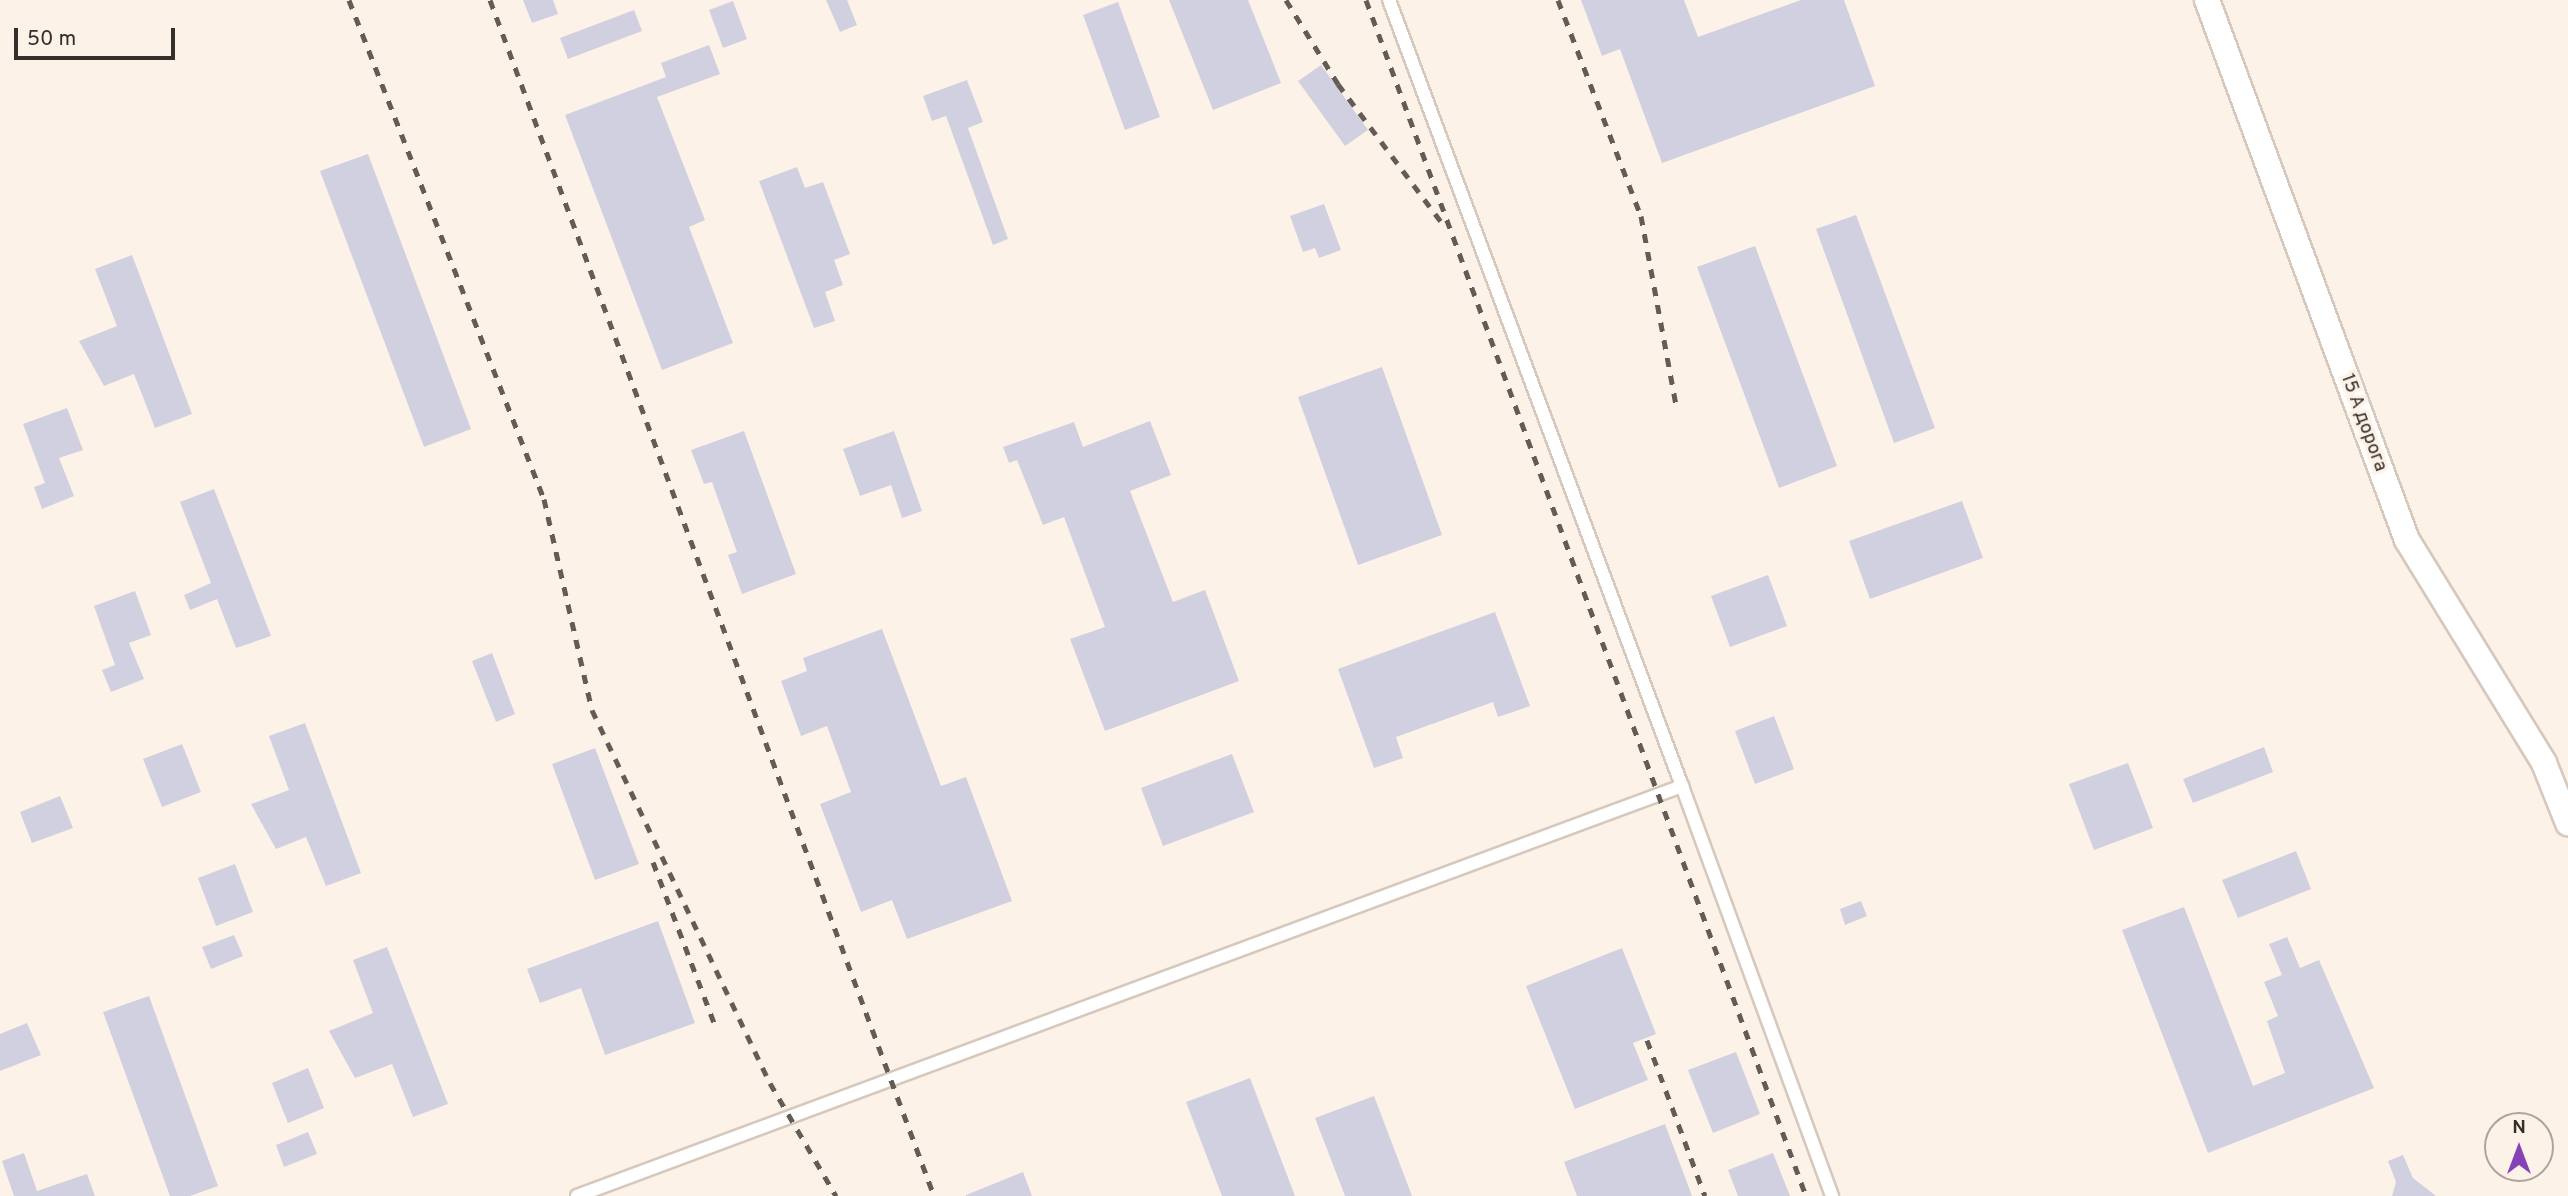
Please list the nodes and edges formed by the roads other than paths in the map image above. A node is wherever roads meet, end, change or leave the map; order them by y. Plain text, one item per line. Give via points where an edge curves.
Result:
1 (1389, 0) edge
2 (2207, 0) edge
3 (1682, 786) junction
4 (2568, 823) edge
5 (577, 1196) edge
6 (1832, 1196) edge

1 - 3 lane
2 - 4 street, 15 А дорога via 2407,540 2544,763
3 - 5 lane
3 - 6 lane

